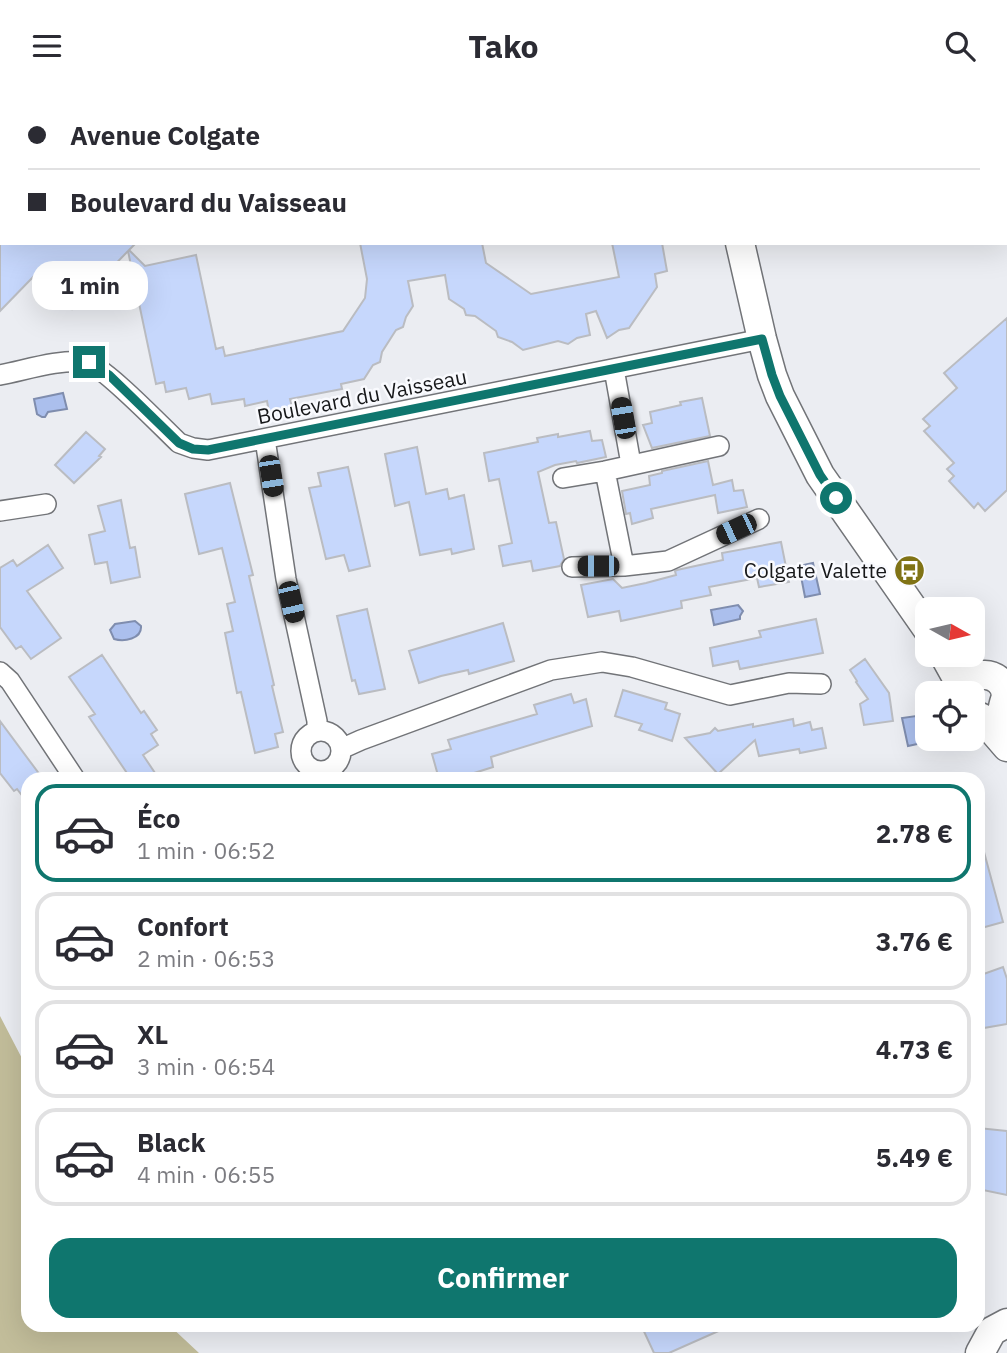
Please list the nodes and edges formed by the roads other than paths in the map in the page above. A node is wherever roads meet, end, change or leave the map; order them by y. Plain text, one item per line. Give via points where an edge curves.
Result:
1 (740, 245) edge
2 (762, 339) junction
3 (614, 369) junction
4 (0, 375) edge
5 (265, 439) junction
6 (719, 446) dead end
7 (631, 464) junction
8 (604, 471) junction
9 (563, 478) dead end
10 (46, 504) dead end
11 (0, 511) edge
12 (760, 519) dead end
13 (624, 566) junction
14 (572, 567) dead end
15 (915, 611) edge
16 (958, 667) edge
17 (0, 673) edge
18 (821, 684) dead end
19 (988, 694) edge
20 (317, 731) junction
21 (1007, 741) edge
22 (1007, 747) edge
23 (341, 749) junction
24 (70, 772) edge
25 (323, 772) edge
26 (330, 772) edge
27 (1007, 1323) edge
28 (980, 1353) edge

1 - 2 street
2 - 3 street, Boulevard du Vaisseau
2 - 15 street via 780,396 820,475
3 - 5 street, Boulevard du Vaisseau
3 - 7 street
4 - 5 street, Boulevard du Vaisseau via 69,361 89,362 109,375 179,443 208,450
5 - 20 street via 286,579
6 - 7 street
7 - 8 street
8 - 9 street
8 - 13 street
10 - 11 street
12 - 13 street via 668,561
13 - 14 street
16 - 19 street
17 - 24 street via 10,681
18 - 23 street via 789,683 730,695 601,662 551,670
19 - 21 street
19 - 22 street
20 - 23 street via 334,735
20 - 25 street via 302,744 302,756 312,769
23 - 26 street
27 - 28 street via 992,1331

